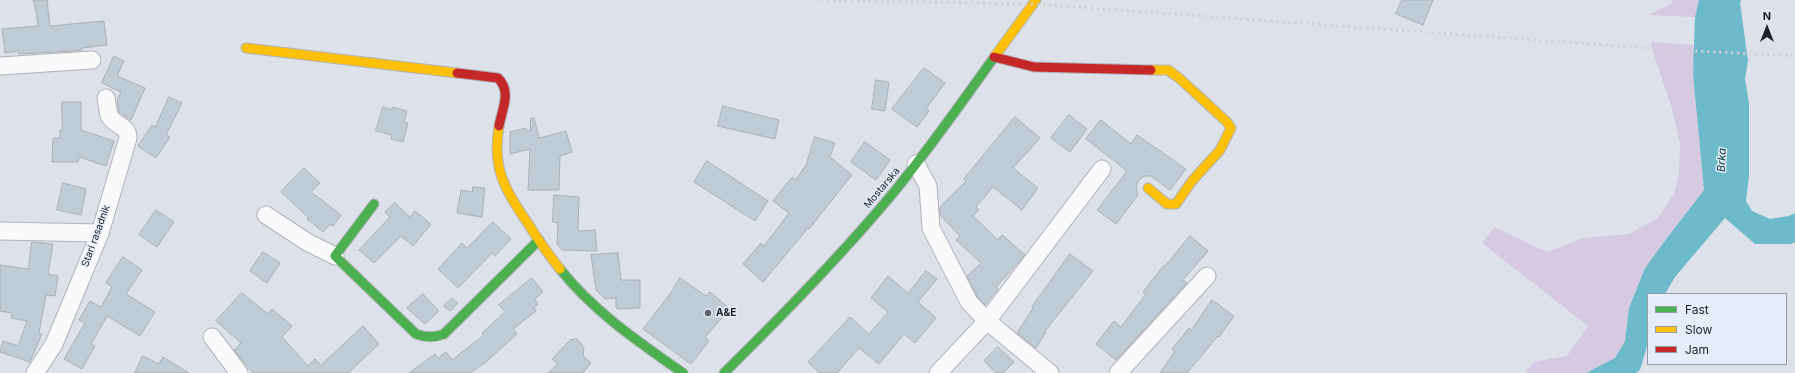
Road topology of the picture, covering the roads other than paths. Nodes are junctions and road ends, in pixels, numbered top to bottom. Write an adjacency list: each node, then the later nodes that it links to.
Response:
1 (1036, 0): 3 (street, Mostarska)
2 (246, 48): 14 (street)
3 (994, 57): 7 (street, Mostarska); 9 (street)
4 (92, 60): 5 (street)
5 (0, 66)
6 (106, 98): 13 (street, Stari rasadnik)
7 (916, 164): 17 (street); 22 (street, Mostarska)
8 (1102, 170): 17 (street)
9 (1148, 188)
10 (374, 204): 15 (street)
11 (266, 215): 15 (street)
12 (0, 231): 13 (street)
13 (100, 232): 19 (street, Stari rasadnik)
14 (539, 240): 15 (street); 21 (street)
15 (335, 256)
16 (1206, 276): 25 (street)
17 (987, 321): 23 (street); 24 (street)
18 (212, 337): 20 (street)
19 (35, 373)
20 (239, 373)
21 (683, 373)
22 (724, 373)
23 (938, 373)
24 (1050, 373)
25 (1118, 373)

